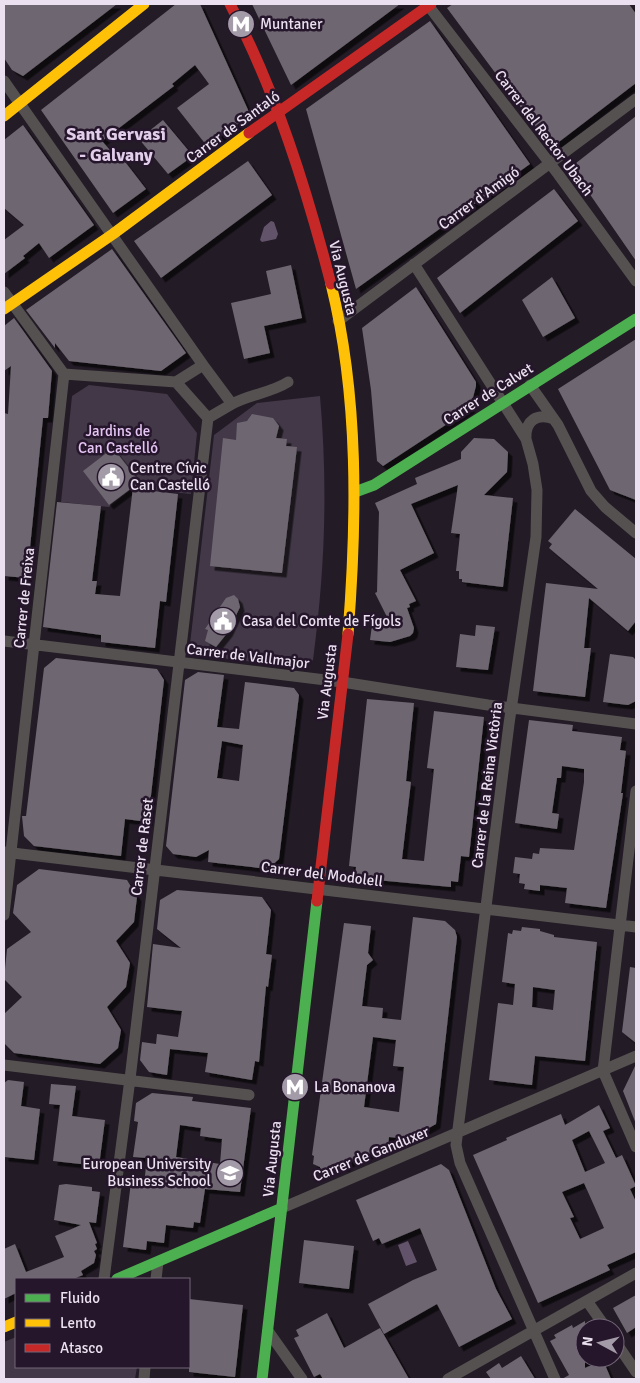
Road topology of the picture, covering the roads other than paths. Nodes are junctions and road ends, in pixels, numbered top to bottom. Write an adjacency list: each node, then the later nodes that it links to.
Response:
1 (144, 4): 6 (main road)
2 (230, 4): 7 (main road, Via Augusta)
3 (428, 4): 7 (main road, Carrer de Santaló); 9 (street, Carrer del Rector Ubach)
4 (4, 81): 6 (street)
5 (636, 99): 9 (street, Carrer d'Amigó)
6 (20, 104): 8 (main road); 10 (street)
7 (278, 112): 10 (main road, Carrer de Santaló); 16 (main road, Via Augusta)
8 (4, 116)
9 (550, 165): 11 (street, Carrer d'Amigó); 12 (street, Carrer del Rector Ubach)
10 (113, 234): 14 (main road, Carrer de Santaló); 17 (street)
11 (414, 264): 16 (street, Carrer d'Amigó); 22 (street, Carrer de la Reina Victòria)
12 (636, 281)
13 (4, 292): 14 (street)
14 (8, 306): 18 (street)
15 (636, 319): 21 (main road, Carrer de Calvet)
16 (338, 320): 27 (main road, Via Augusta)
17 (203, 365): 19 (street); 23 (street)
18 (64, 374): 19 (street); 30 (street, Carrer de Freixa)
19 (176, 382): 24 (street)
20 (288, 382): 23 (street)
21 (530, 385): 22 (main road, Carrer de Calvet); 25 (street)
22 (502, 402): 26 (street, Carrer de la Reina Victòria); 27 (main road, Carrer de Calvet)
23 (232, 404): 24 (street)
24 (208, 418): 31 (street, Carrer de Raset)
25 (554, 420): 26 (street); 28 (street)
26 (526, 439): 33 (street, Carrer de la Reina Victòria)
27 (355, 492): 32 (main road, Via Augusta)
28 (636, 533)
29 (4, 641): 30 (street, Carrer de Vallmajor)
30 (34, 645): 31 (street, Carrer de Vallmajor); 36 (street, Carrer de Freixa)
31 (178, 662): 32 (street, Carrer de Vallmajor); 37 (street, Carrer de Raset)
32 (342, 682): 33 (street, Carrer de Vallmajor); 38 (main road, Via Augusta)
33 (512, 708): 34 (street, Carrer de Vallmajor); 39 (street, Carrer de la Reina Victòria)
34 (636, 724)
35 (636, 791): 41 (street)
36 (7, 853): 37 (street, Carrer del Modolell); 40 (street, Carrer de Freixa)
37 (154, 869): 38 (street, Carrer del Modolell); 46 (street, Carrer de Raset)
38 (318, 889): 39 (street, Carrer del Modolell); 50 (main road, Via Augusta)
39 (486, 908): 41 (street, Carrer del Modolell); 48 (street, Carrer de la Reina Victòria)
40 (4, 915)
41 (620, 926): 42 (street, Carrer del Modolell); 45 (street)
42 (636, 927)
43 (636, 1056): 45 (street, Carrer de Ganduxer)
44 (4, 1064): 46 (street)
45 (603, 1071): 48 (street, Carrer de Ganduxer); 49 (street)
46 (130, 1079): 47 (street); 53 (street, Carrer de Raset)
47 (249, 1095)
48 (457, 1135): 50 (street, Carrer de Ganduxer); 58 (street, Carrer de la Reina Victòria)
49 (636, 1147)
50 (282, 1208): 51 (main road, Carrer de Ganduxer); 59 (main road, Via Augusta)
51 (158, 1262): 54 (main road, Carrer de Ganduxer); 55 (street)
52 (636, 1273): 56 (street)
53 (104, 1278)
54 (119, 1278)
55 (156, 1278)
56 (587, 1300): 57 (street); 58 (street)
57 (599, 1318)
58 (534, 1330): 64 (street); 65 (street, Carrer de la Reina Victòria)
59 (268, 1331): 62 (main road, Via Augusta); 63 (street)
60 (625, 1356): 61 (street)
61 (636, 1372)
62 (262, 1379)
63 (302, 1379)
64 (448, 1379)
65 (555, 1379)

